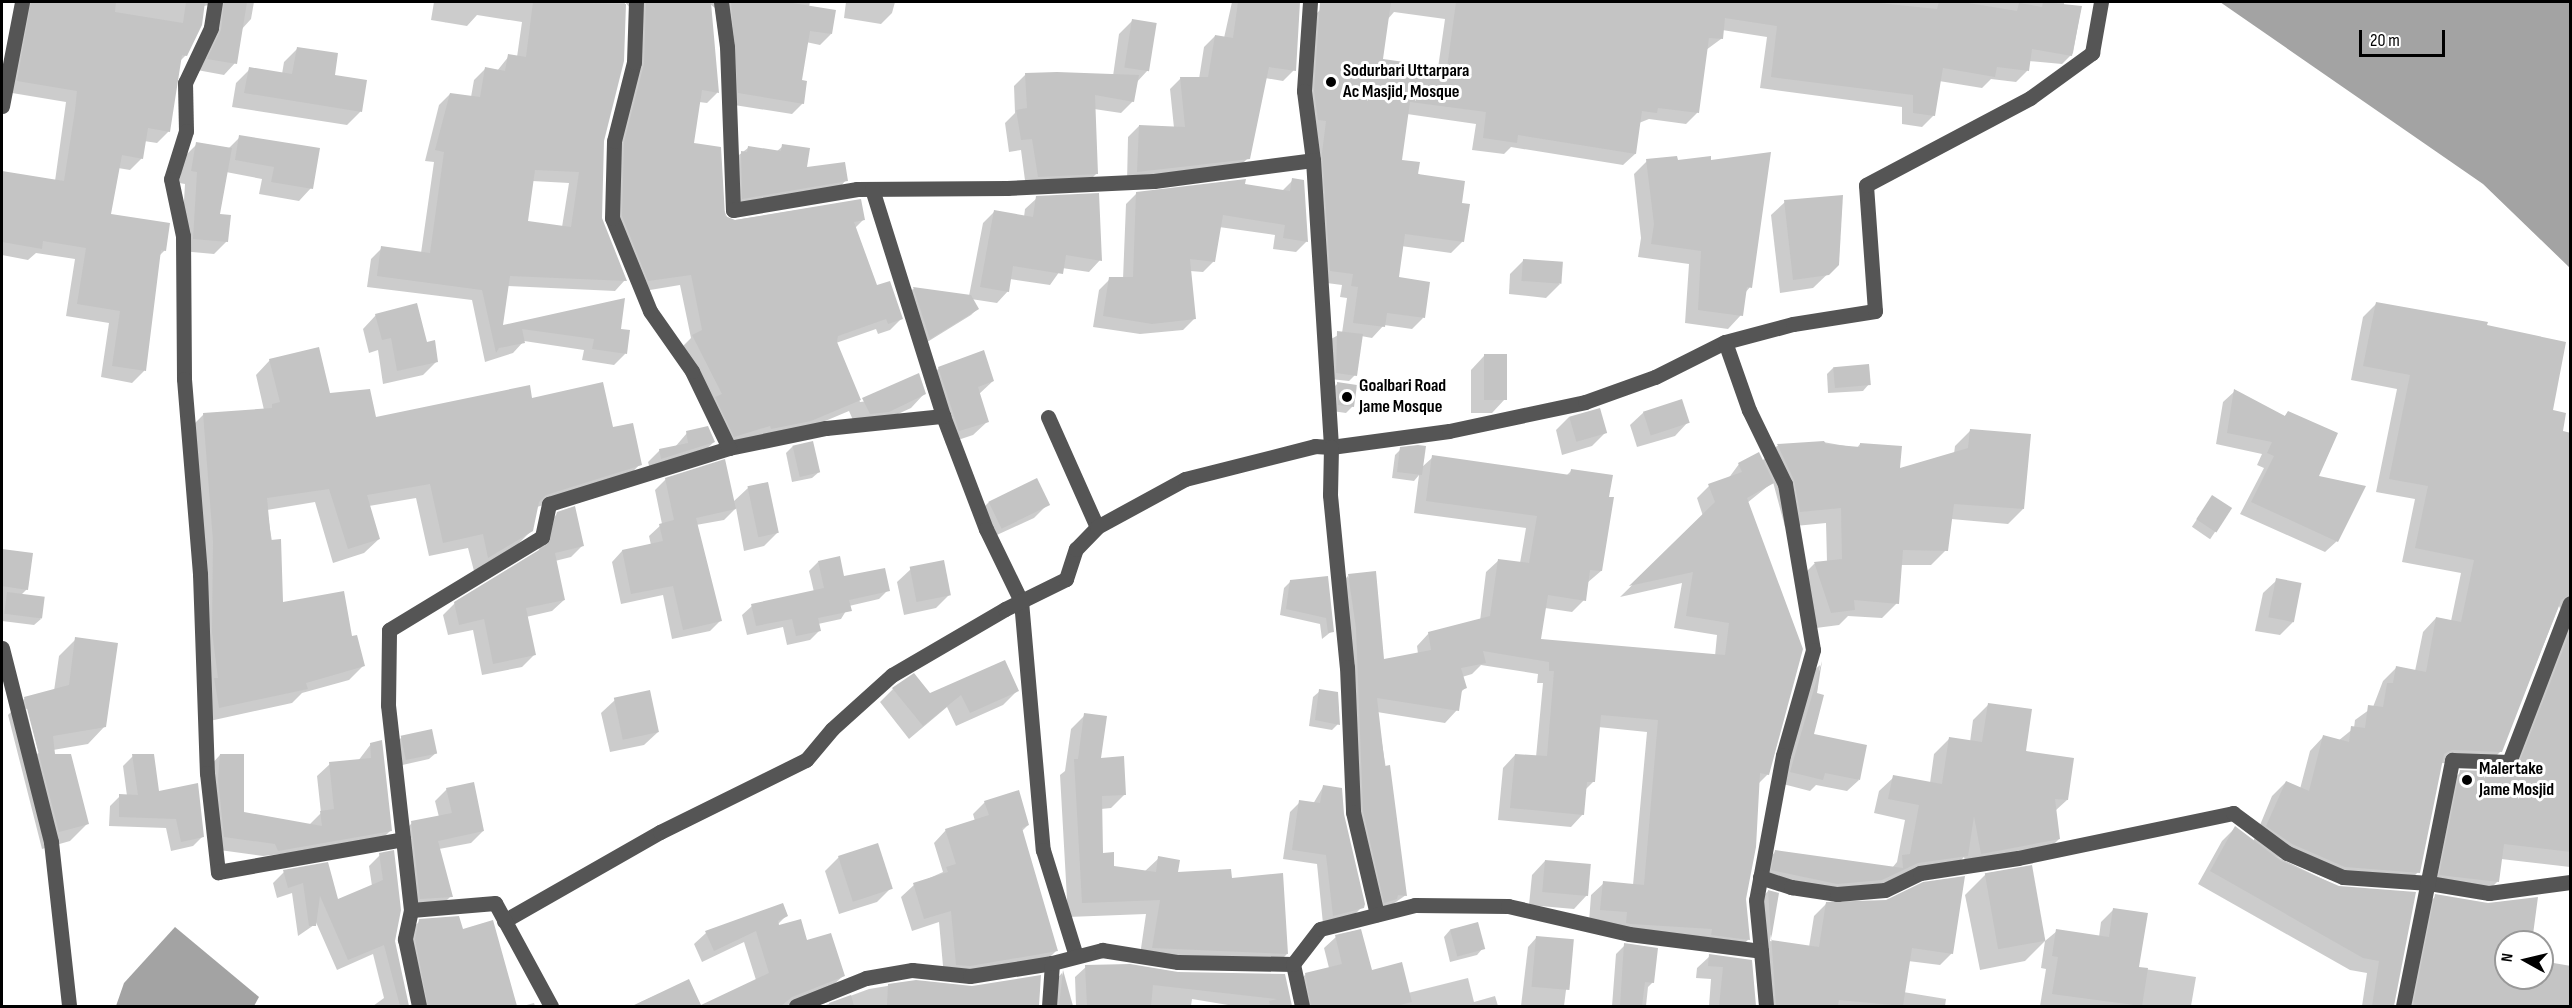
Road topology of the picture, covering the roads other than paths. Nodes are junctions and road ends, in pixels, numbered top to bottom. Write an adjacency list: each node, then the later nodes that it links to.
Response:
1 (22, 2): 7 (street)
2 (214, 2): 19 (street)
3 (636, 2): 14 (street)
4 (721, 2): 9 (street)
5 (1310, 2): 8 (street)
6 (2101, 2): 10 (street)
7 (2, 106)
8 (1313, 160): 9 (street); 13 (street)
9 (872, 189): 11 (street)
10 (1725, 342): 13 (street); 20 (street)
11 (943, 416): 14 (street); 16 (street)
12 (1048, 417): 15 (street)
13 (1331, 447): 15 (street); 24 (street)
14 (729, 448): 19 (street)
15 (1097, 527): 16 (street)
16 (1021, 601): 25 (street); 27 (street)
17 (2571, 603): 22 (street)
18 (2, 648): 30 (street)
19 (403, 839): 23 (street)
20 (1760, 877): 22 (street); 26 (street)
21 (2571, 882): 22 (street)
22 (2429, 883): 37 (street)
23 (411, 910): 25 (street); 31 (street)
24 (1377, 914): 26 (street); 29 (street)
25 (504, 921): 32 (street)
26 (1761, 951): 36 (street)
27 (1076, 956): 28 (street); 29 (street)
28 (1052, 963): 33 (street); 34 (street)
29 (1293, 964): 35 (street)
30 (69, 1006)
31 (419, 1006)
32 (551, 1006)
33 (796, 1006)
34 (1049, 1006)
35 (1302, 1006)
36 (1766, 1006)
37 (2403, 1006)

